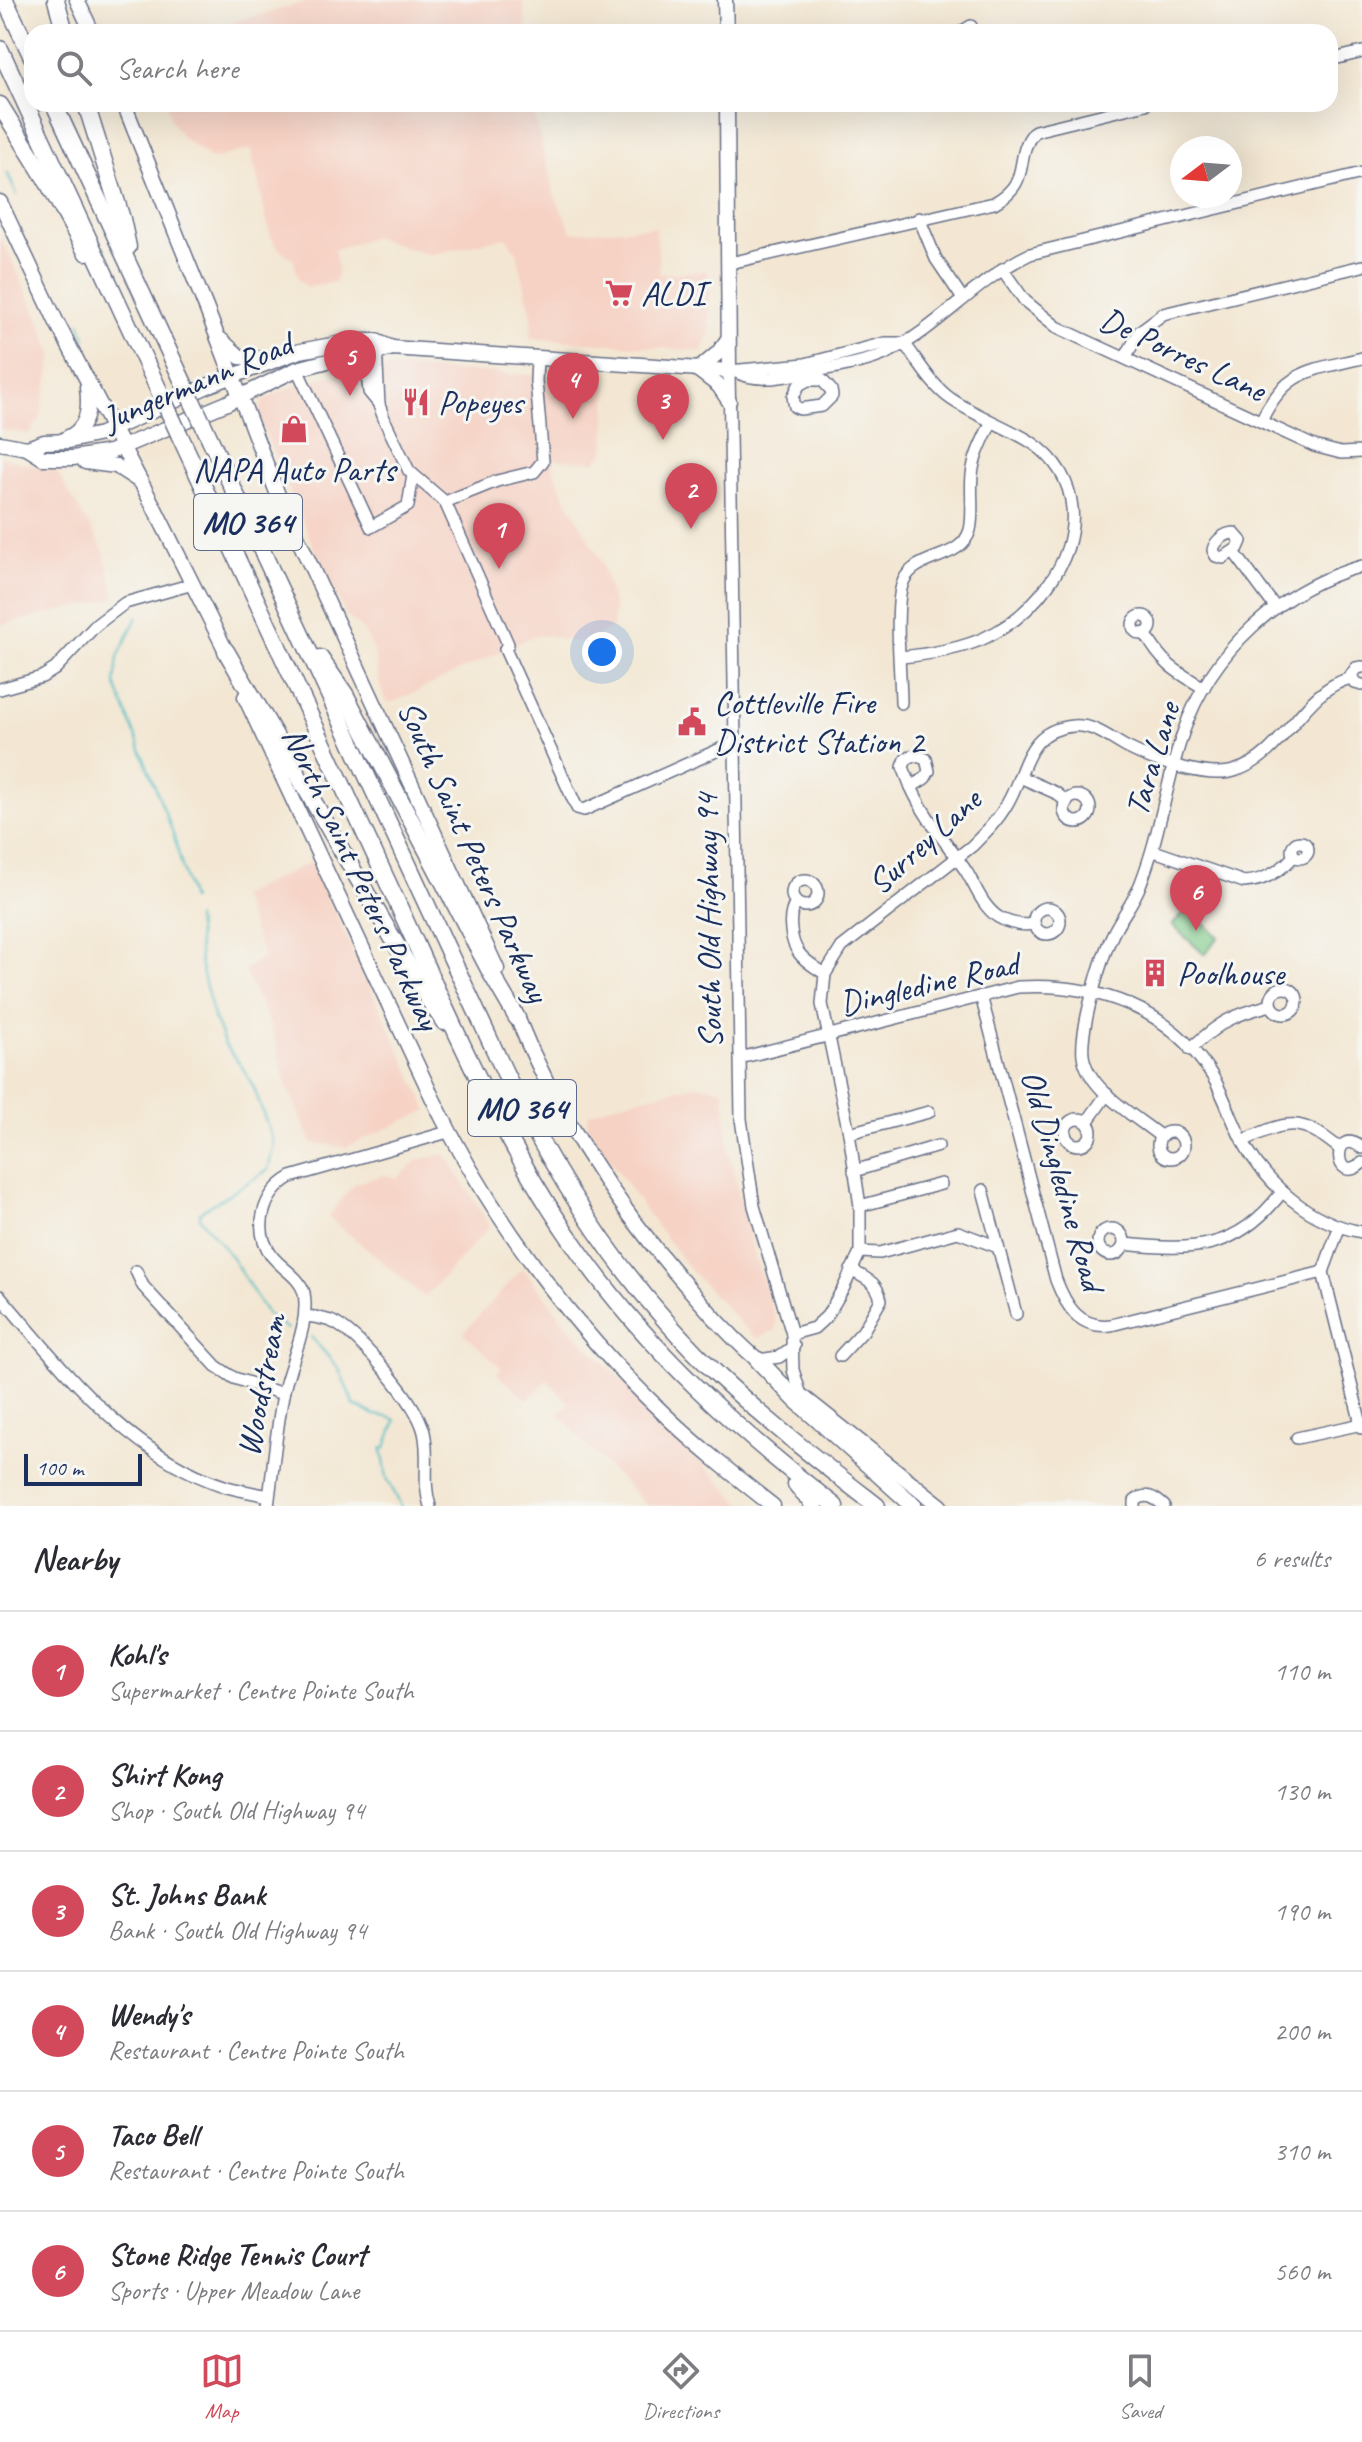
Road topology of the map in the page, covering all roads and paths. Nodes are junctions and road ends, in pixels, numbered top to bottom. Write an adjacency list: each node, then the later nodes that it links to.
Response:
1 (5, 0): 8 (highway)
2 (56, 0): 5 (highway)
3 (77, 0): 6 (main road)
4 (725, 0): 7 (main road)
5 (63, 24)
6 (88, 24)
7 (726, 24)
8 (24, 40)
9 (0, 49): 12 (highway, MO 364)
10 (1362, 52): 11 (street)
11 (1338, 58)
12 (24, 100)
13 (0, 105): 27 (highway)
14 (29, 112): 27 (highway, MO 364)
15 (58, 112): 26 (highway, MO 364)
16 (89, 112): 26 (highway)
17 (127, 112): 29 (main road, South Saint Peters Parkway)
18 (727, 112): 23 (main road, South Old Highway 94)
19 (1113, 112): 22 (street)
20 (1362, 173): 25 (street)
21 (0, 202): 41 (main road, North Saint Peters Parkway)
22 (919, 218): 23 (street); 28 (street)
23 (730, 263): 30 (main road, South Old Highway 94)
24 (1362, 266): 33 (street)
25 (1002, 269): 28 (street); 33 (street, De Porres Lane)
26 (134, 276): 60 (highway, MO 364, bridge)
27 (116, 297): 87 (highway, MO 364, bridge)
28 (963, 299): 31 (street)
29 (216, 334): 36 (main road); 40 (main road, South Saint Peters Parkway)
30 (729, 337): 38 (main road); 39 (main road, South Old Highway 94)
31 (904, 343): 39 (street); 45 (street)
32 (370, 347): 35 (main road, Jungermann Road); 36 (main road, Jungermann Road); 37 (main road, Jungermann Road); 53 (street)
33 (1125, 358): 44 (street, De Porres Lane)
34 (1362, 358): 44 (street)
35 (537, 359): 38 (main road, Jungermann Road); 55 (street)
36 (273, 360): 40 (main road, Jungermann Road)
37 (297, 369): 42 (main road, Jungermann Road); 53 (street)
38 (698, 370): 39 (main road, Jungermann Road); 43 (main road)
39 (731, 371): 43 (street, South Old Highway 94)
40 (232, 376): 42 (main road, South Saint Peters Parkway); 46 (main road, Jungermann Road)
41 (86, 378): 46 (main road, North Saint Peters Parkway); 47 (main road)
42 (239, 396): 50 (main road, Jungermann Road); 83 (main road, South Saint Peters Parkway)
43 (729, 401): 69 (street, South Old Highway 94)
44 (1261, 421): 51 (street, De Porres Lane)
45 (991, 423): 63 (street); 63 (street)
46 (113, 429): 47 (main road, Jungermann Road); 50 (main road, North Saint Peters Parkway)
47 (60, 442): 49 (main road, Jungermann Road)
48 (0, 443): 49 (main road, Jungermann Road)
49 (27, 448): 52 (main road, Jungermann Road)
50 (122, 448): 52 (main road, Jungermann Road); 54 (main road, North Saint Peters Parkway)
51 (1362, 452)
52 (73, 458): 54 (main road)
53 (413, 475): 55 (street)
54 (141, 483): 58 (main road, North Saint Peters Parkway)
55 (445, 502): 69 (street)
56 (1234, 552): 59 (street)
57 (1362, 566): 59 (street, Tara Lane)
58 (193, 584): 62 (main road, North Saint Peters Parkway); 67 (street)
59 (1275, 607): 66 (street, Tara Lane)
60 (294, 620): 83 (highway); 128 (highway, MO 364)
61 (1145, 633): 66 (street)
62 (226, 651): 87 (highway); 91 (main road, North Saint Peters Parkway)
63 (901, 657): 68 (street)
64 (1362, 667): 65 (street, Surrey Lane)
65 (1357, 682): 70 (street, Surrey Lane)
66 (1204, 688): 70 (street, Tara Lane)
67 (0, 689)
68 (901, 703)
69 (734, 743): 86 (street, South Old Highway 94)
70 (1175, 764): 71 (street, Surrey Lane); 74 (street, Tara Lane)
71 (1020, 777): 73 (street); 76 (street, Surrey Lane)
72 (911, 787): 76 (street)
73 (1067, 802)
74 (1154, 851): 75 (street); 80 (street, Tara Lane)
75 (1294, 856)
76 (957, 858): 78 (street); 79 (street, Surrey Lane)
77 (796, 903): 79 (street)
78 (1034, 924)
79 (825, 974): 84 (street)
80 (1095, 992): 81 (street, Dingledine Road); 85 (street, Dingledine Road); 88 (street, Tara Lane)
81 (981, 996): 84 (street, Dingledine Road); 111 (street, Old Dingledine Road)
82 (1271, 1005): 85 (street)
83 (517, 1018): 117 (main road, South Saint Peters Parkway)
84 (830, 1036): 86 (street, Dingledine Road); 92 (street)
85 (1190, 1049): 94 (street, Dingledine Road)
86 (740, 1058): 115 (street, South Old Highway 94)
87 (472, 1063): 122 (highway, MO 364)
88 (1107, 1094): 90 (street); 93 (street, Tara Lane)
89 (929, 1112): 92 (street)
90 (1087, 1122)
91 (448, 1132): 114 (street, Woodstream); 125 (main road, North Saint Peters Parkway)
92 (849, 1133): 99 (street)
93 (1160, 1136)
94 (1243, 1141): 97 (street); 102 (street, Dingledine Road)
95 (938, 1146): 99 (street)
96 (1362, 1148): 97 (street)
97 (1340, 1149): 98 (street)
98 (1362, 1163)
99 (854, 1171): 103 (street)
100 (941, 1184): 103 (street)
101 (983, 1190): 107 (street)
102 (1282, 1192): 104 (street, Dingledine Road); 106 (street)
103 (860, 1206): 108 (street)
104 (1339, 1228): 105 (street, Dingledine Road); 111 (street)
105 (1362, 1232)
106 (1124, 1244)
107 (998, 1247): 108 (street); 113 (street)
108 (860, 1252): 109 (street)
109 (851, 1270): 115 (street); 116 (street)
110 (136, 1271): 118 (street)
111 (1323, 1272): 120 (street)
112 (0, 1296): 123 (street)
113 (1016, 1314)
114 (305, 1316): 118 (street, Woodstream); 124 (street)
115 (793, 1340): 117 (street); 119 (street, South Old Highway 94)
116 (840, 1356)
117 (758, 1360): 119 (main road, South Saint Peters Parkway); 129 (highway)
118 (283, 1394): 123 (street, Woodstream)
119 (801, 1395): 130 (main road, South Saint Peters Parkway)
120 (1362, 1426): 121 (street)
121 (1297, 1438)
122 (777, 1461): 126 (highway); 127 (highway, MO 364)
123 (269, 1501)
124 (430, 1506)
125 (773, 1506)
126 (814, 1506)
127 (835, 1506)
128 (877, 1506)
129 (914, 1506)
130 (941, 1506)
131 (1135, 1506): 132 (street)
132 (1164, 1506)

